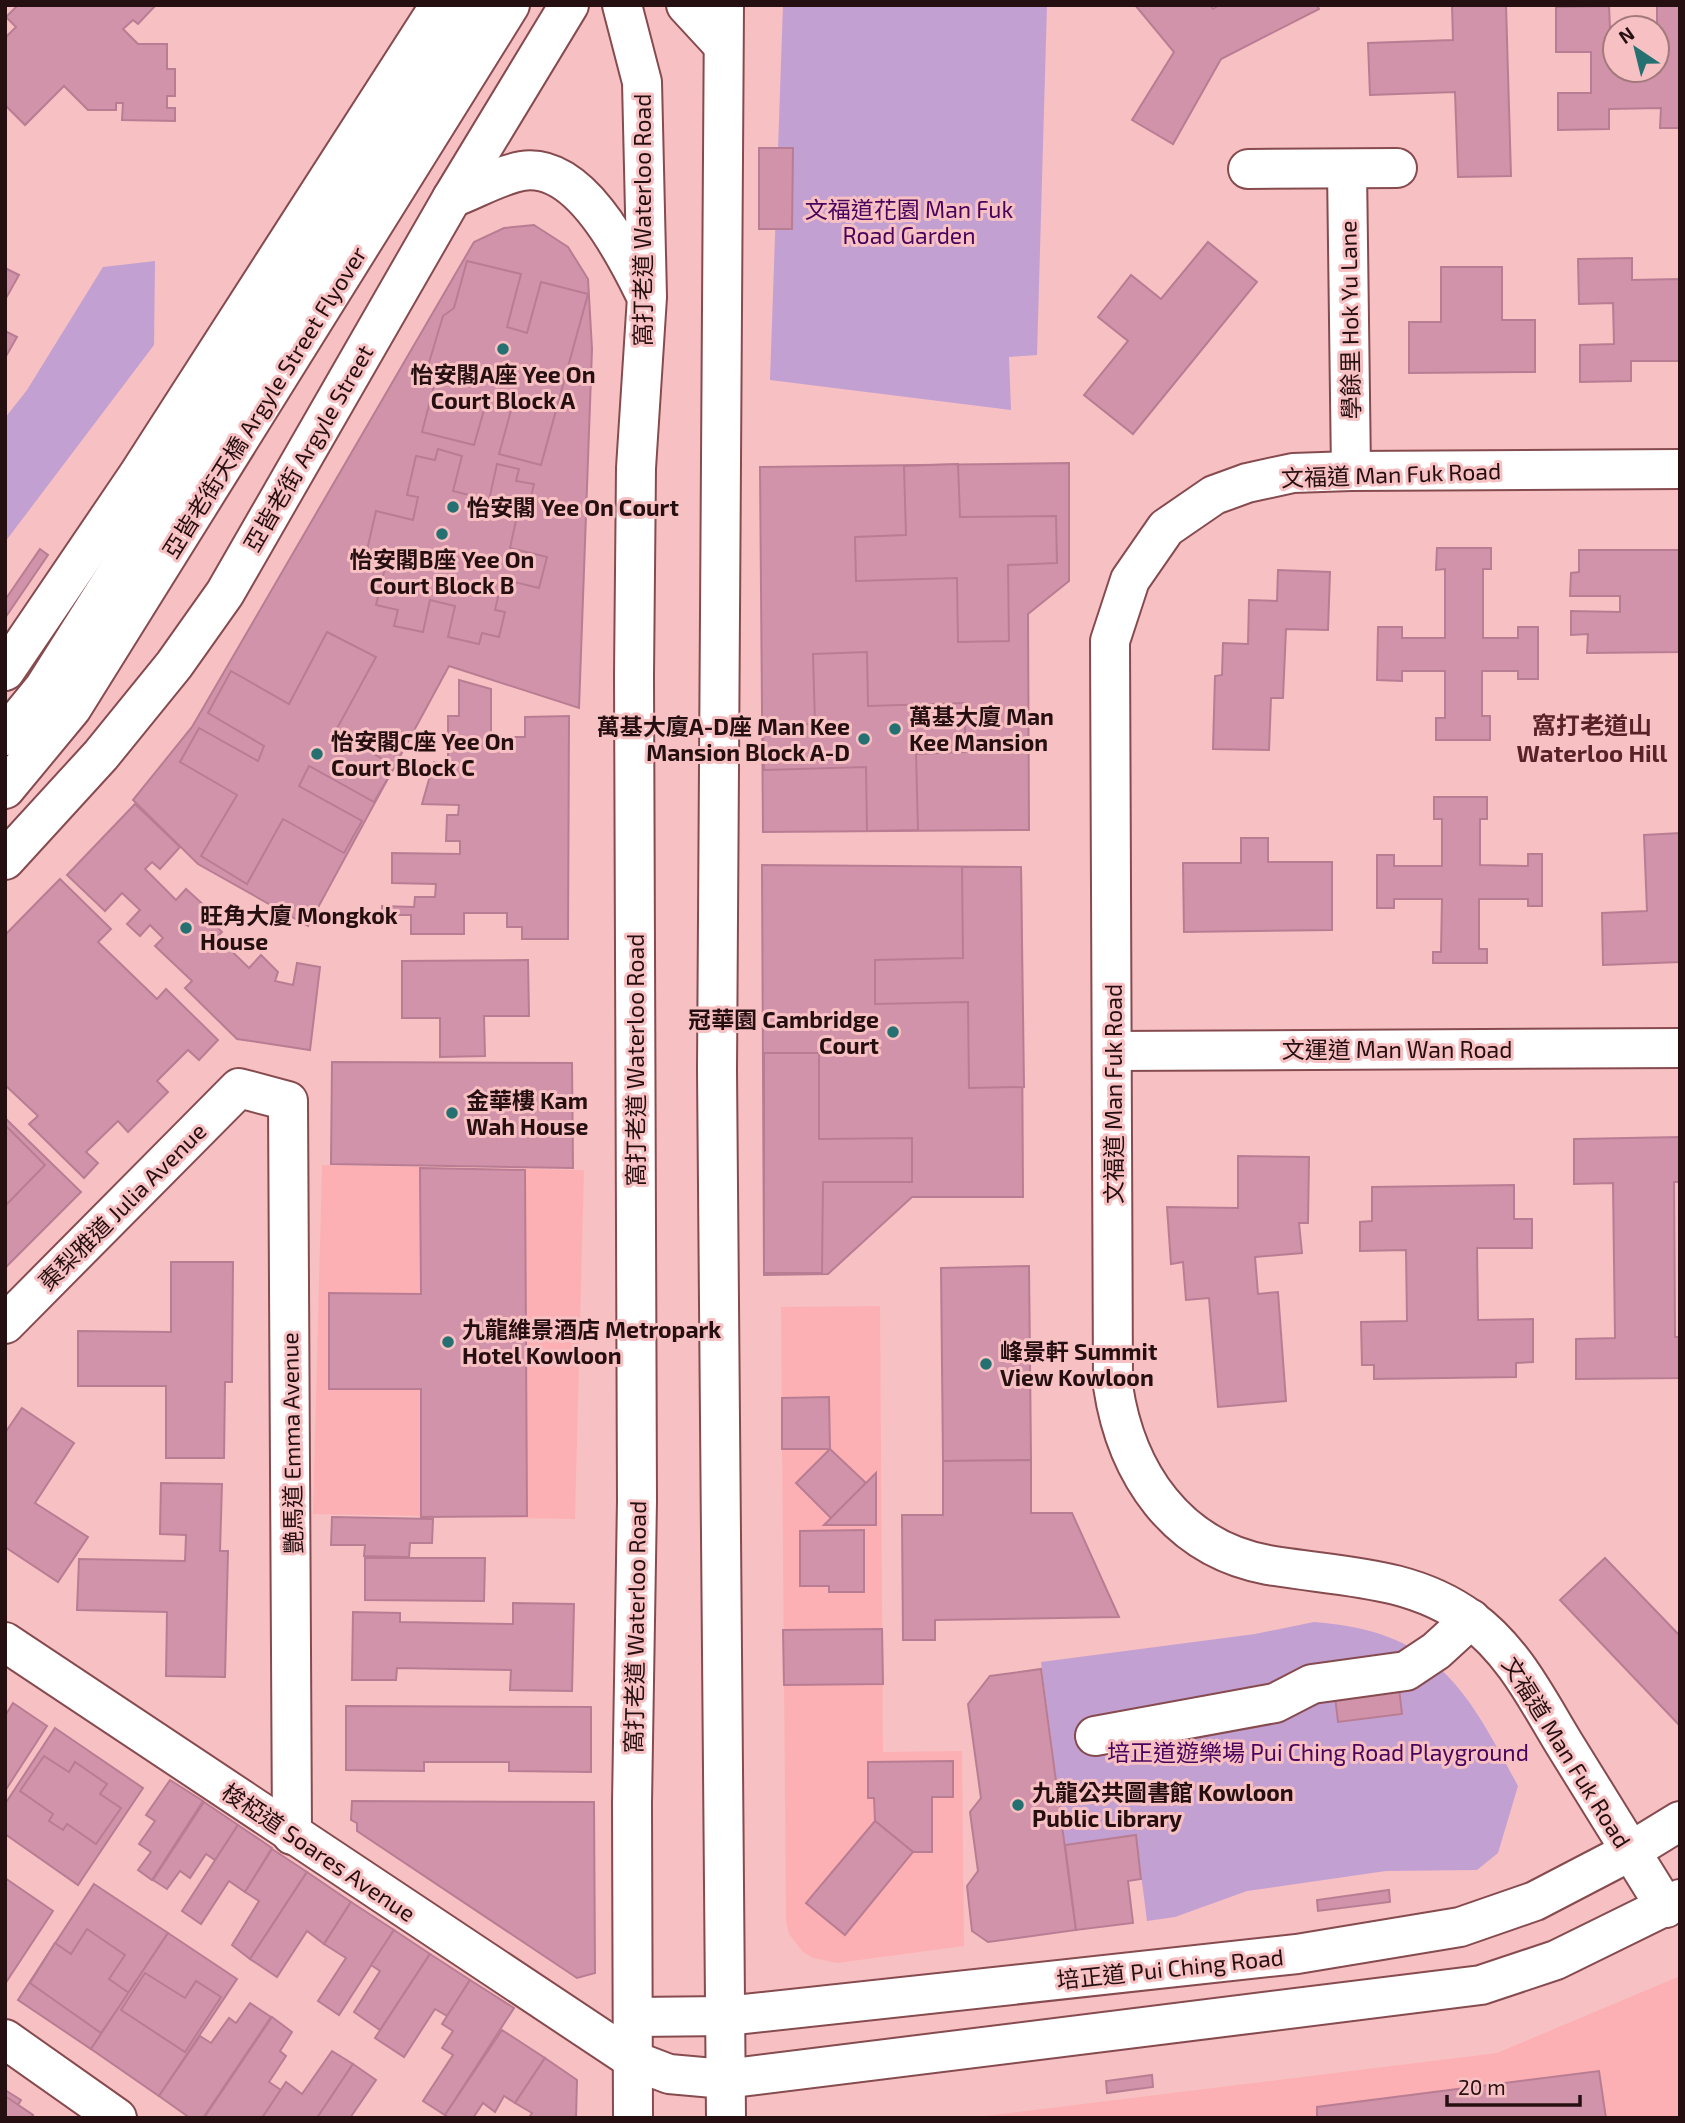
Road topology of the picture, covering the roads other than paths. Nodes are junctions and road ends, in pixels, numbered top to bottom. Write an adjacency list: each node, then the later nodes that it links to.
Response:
1 (440, 5): 16 (main road)
2 (472, 5): 17 (main road, 亞皆老街天橋 Argyle Street Flyover)
3 (510, 5): 18 (main road, 亞皆老街天橋 Argyle Street Flyover)
4 (569, 5): 12 (main road, 亞皆老街 Argyle Street)
5 (622, 5): 13 (main road, 窩打老道 Waterloo Road)
6 (686, 5): 8 (main road)
7 (724, 5): 8 (main road)
8 (722, 44): 31 (main road)
9 (1397, 168): 11 (main road)
10 (1248, 169): 11 (main road)
11 (1347, 169): 15 (main road, 學餘里 Hok Yu Lane)
12 (452, 198): 13 (main road); 19 (main road, 亞皆老街 Argyle Street)
13 (647, 298): 32 (main road, 窩打老道 Waterloo Road)
14 (1680, 469): 15 (main road, 文福道 Man Fuk Road)
15 (1351, 471): 21 (main road, 文福道 Man Fuk Road)
16 (5, 671)
17 (5, 736)
18 (5, 789)
19 (5, 860)
20 (1680, 1048): 21 (main road, 文運道 Man Wan Road)
21 (1113, 1051): 24 (main road, 文福道 Man Fuk Road)
22 (239, 1088): 23 (main road, 棗梨雅道 Julia Avenue); 28 (main road, 艷馬道 Emma Avenue)
23 (5, 1324)
24 (1471, 1619): 26 (main road); 29 (main road, 文福道 Man Fuk Road)
25 (5, 1642): 28 (main road, 梭椏道 Soares Avenue)
26 (1095, 1736)
27 (1680, 1821): 29 (main road, 培正道 Pui Ching Road)
28 (292, 1835): 34 (main road, 梭椏道 Soares Avenue)
29 (1630, 1851): 30 (main road, 文福道 Man Fuk Road); 31 (main road, 培正道 Pui Ching Road)
30 (1673, 1903): 35 (main road)
31 (726, 2015): 32 (main road, 培正道 Pui Ching Road); 35 (main road)
32 (635, 2017): 34 (main road, 窩打老道 Waterloo Road)
33 (5, 2039): 36 (main road)
34 (635, 2061): 35 (main road); 37 (main road, 窩打老道 Waterloo Road)
35 (725, 2078): 38 (main road)
36 (99, 2113)
37 (633, 2118)
38 (726, 2118)

